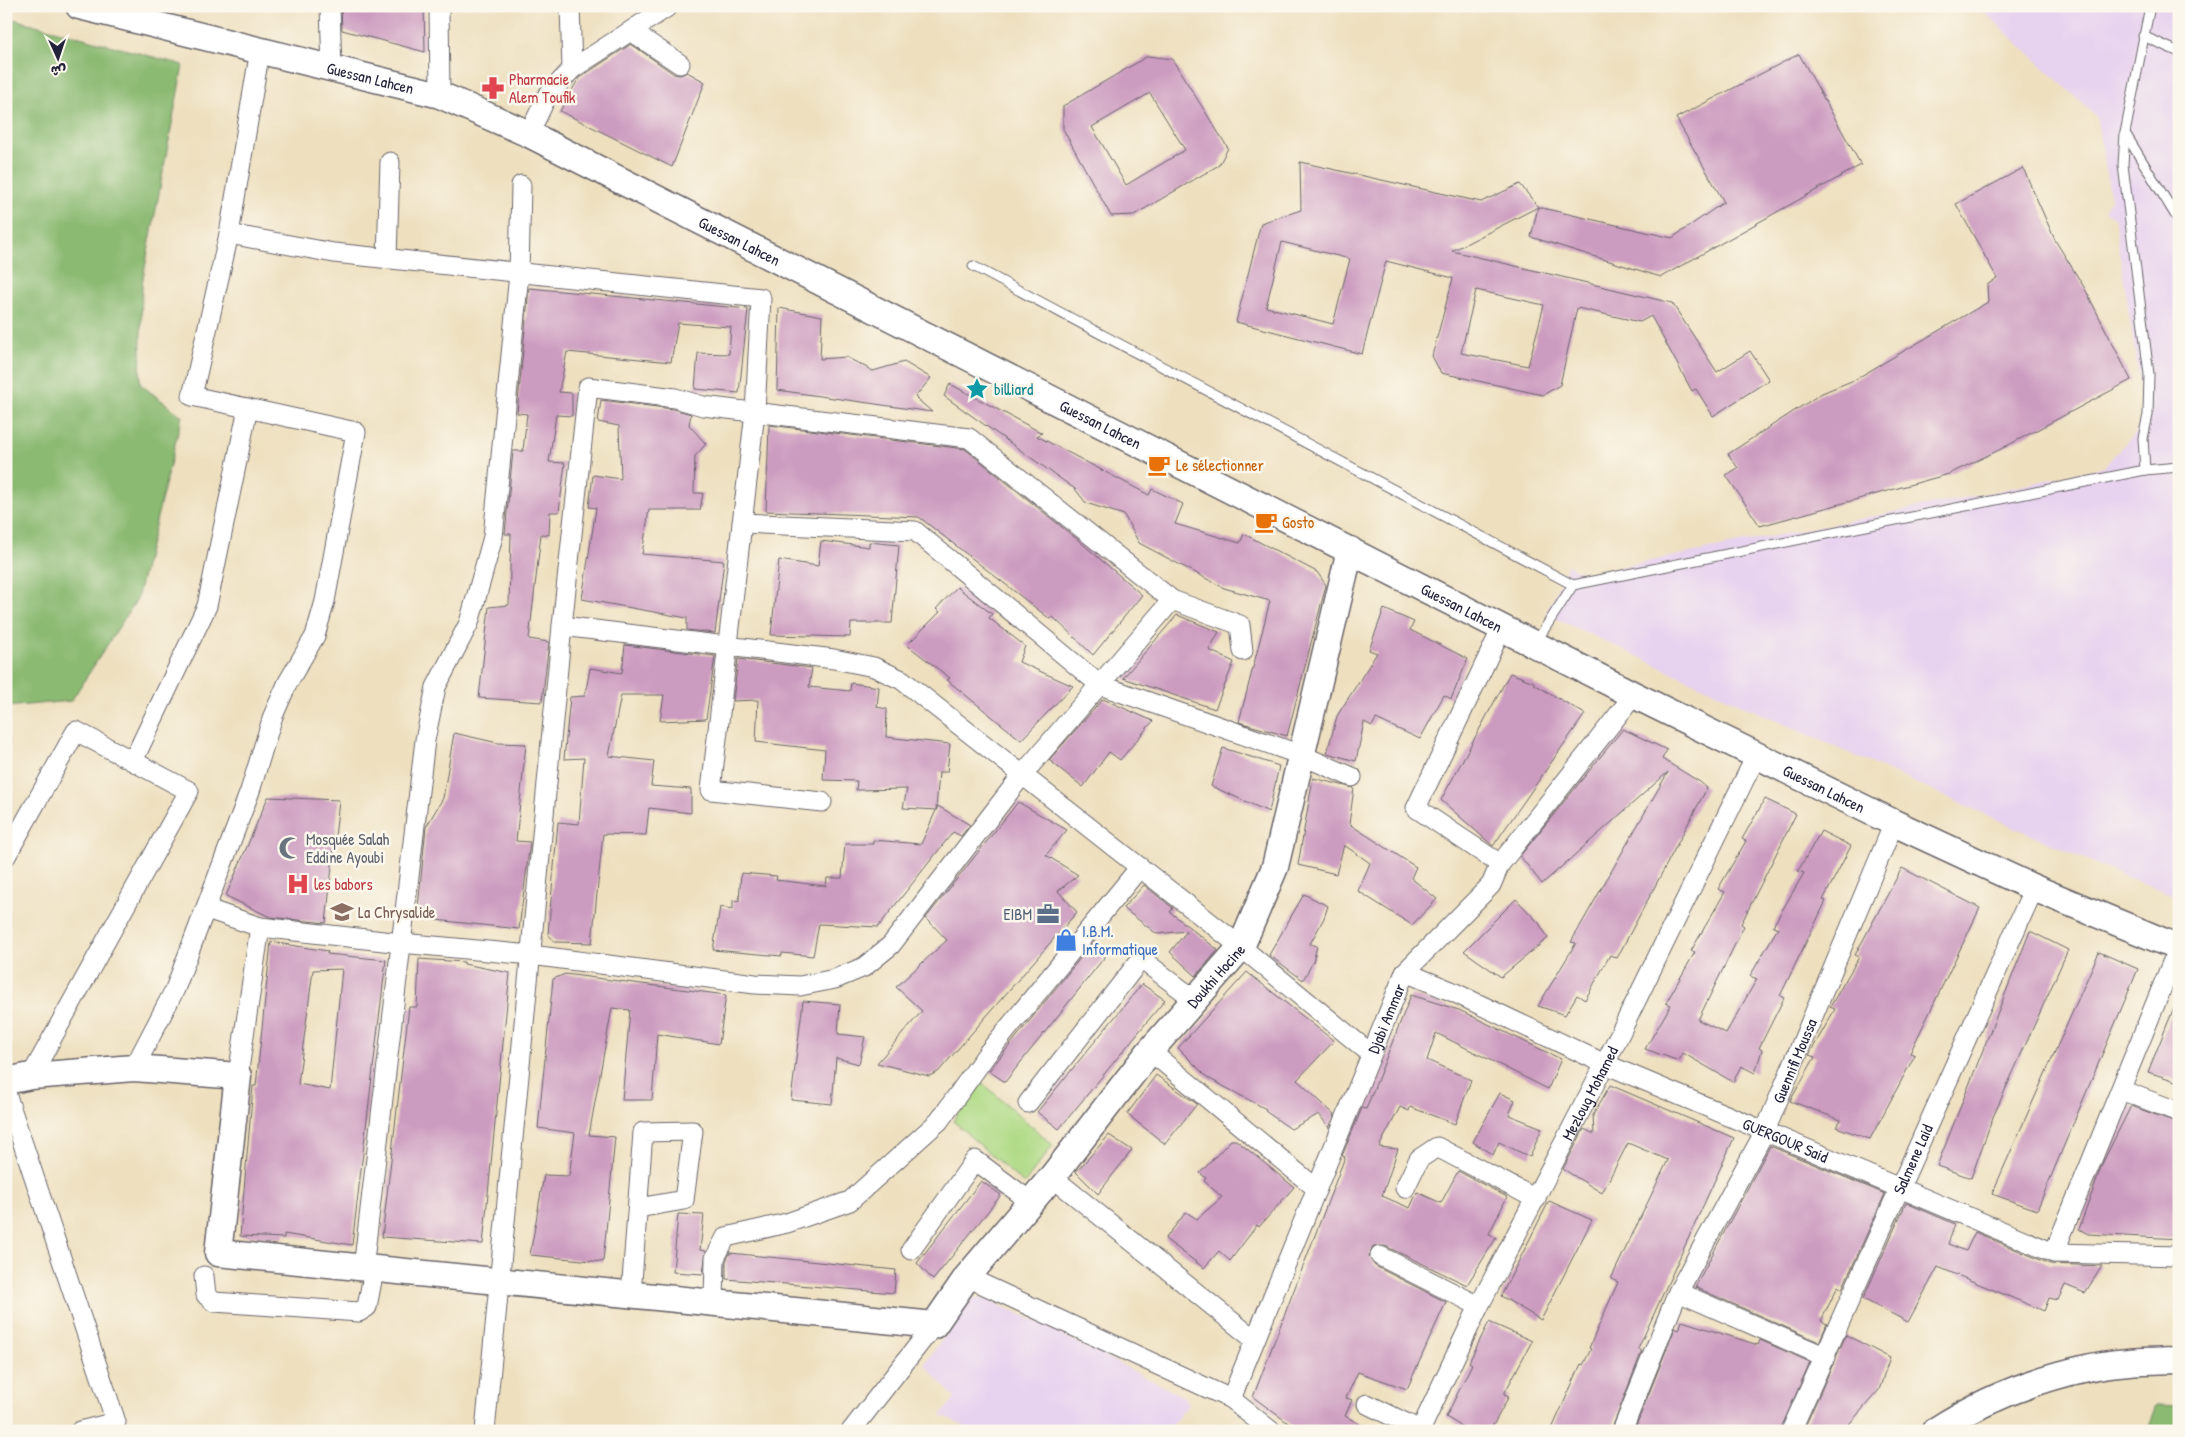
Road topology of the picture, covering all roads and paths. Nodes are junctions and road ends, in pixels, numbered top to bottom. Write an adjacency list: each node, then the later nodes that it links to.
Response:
1 (79, 6): 9 (main road, Guessan Lahcen)
2 (330, 6): 13 (street)
3 (439, 6): 14 (street)
4 (570, 6): 12 (street)
5 (669, 6): 7 (street)
6 (2150, 6): 8 (lane)
7 (631, 31): 11 (street); 12 (street)
8 (2143, 36): 10 (lane); 15 (lane)
9 (260, 50): 13 (main road, Guessan Lahcen); 20 (street)
10 (2179, 52)
11 (680, 64)
12 (572, 69): 16 (street)
13 (332, 70): 14 (main road, Guessan Lahcen)
14 (440, 95): 16 (main road, Guessan Lahcen)
15 (2125, 133): 19 (lane); 27 (lane)
16 (529, 134): 29 (main road, Guessan Lahcen)
17 (390, 162): 21 (street)
18 (521, 185): 23 (street)
19 (2179, 221)
20 (229, 234): 21 (street); 24 (street)
21 (387, 258): 23 (street)
22 (973, 266): 30 (lane)
23 (519, 274): 25 (street); 52 (street)
24 (248, 408): 41 (street); 50 (street)
25 (754, 412): 28 (street); 31 (street); 32 (street)
26 (2179, 467): 27 (lane)
27 (2146, 470): 30 (lane)
28 (742, 523): 35 (street); 37 (street)
29 (1350, 550): 33 (main road, Guessan Lahcen); 40 (main road, Doukhi Hocine)
30 (1573, 585): 34 (lane)
31 (1172, 600): 36 (street); 37 (street)
32 (562, 626): 35 (street); 55 (street)
33 (1502, 628): 34 (main road, Guessan Lahcen); 47 (street)
34 (1535, 644): 38 (main road, Guessan Lahcen)
35 (728, 647): 42 (street); 44 (street)
36 (1243, 650)
37 (1100, 685): 40 (street); 42 (street)
38 (1634, 695): 39 (main road, Guessan Lahcen); 47 (street, Djabi Ammar)
39 (1757, 754): 45 (main road, Guessan Lahcen); 60 (street, Mezloug Mohamed)
40 (1301, 755): 43 (street); 53 (main road, Doukhi Hocine)
41 (133, 761): 46 (street); 63 (street)
42 (1023, 774): 48 (street); 55 (street)
43 (1352, 777)
44 (822, 802)
45 (1894, 823): 49 (main road, Guessan Lahcen); 68 (street, Guennifi Moussa)
46 (6, 856)
47 (1500, 864): 56 (street, Djabi Ammar)
48 (1140, 867): 53 (street); 86 (street)
49 (2034, 888): 54 (main road, Guessan Lahcen); 72 (street, Salmene Laid)
50 (207, 909): 51 (street); 61 (street)
51 (260, 927): 52 (street); 62 (street)
52 (401, 943): 55 (street); 80 (street)
53 (1241, 947): 57 (main road, Doukhi Hocine); 59 (street)
54 (2178, 948): 64 (street)
55 (531, 955): 83 (street)
56 (1405, 972): 59 (street, Djabi Ammar); 60 (street, GUERGOUR Said)
57 (1196, 1000): 58 (main road, Doukhi Hocine); 66 (street)
58 (1150, 1051): 69 (main road, Doukhi Hocine); 71 (street)
59 (1371, 1054): 71 (street, Djabi Ammar)
60 (1605, 1064): 68 (street, GUERGOUR Said); 73 (street, Mezloug Mohamed)
61 (134, 1068): 62 (main road); 63 (main road)
62 (238, 1076): 80 (main road)
63 (19, 1078)
64 (2121, 1090): 67 (street); 77 (street)
65 (6, 1093): 95 (street)
66 (1028, 1103)
67 (2179, 1112)
68 (1765, 1131): 72 (street, GUERGOUR Said); 84 (street, Guennifi Moussa)
69 (1052, 1177): 74 (main road, Doukhi Hocine); 89 (street)
70 (1405, 1188): 73 (street)
71 (1318, 1189): 89 (street, Djabi Ammar)
72 (1901, 1189): 77 (street, GUERGOUR Said); 90 (street, Salmene Laid)
73 (1536, 1199): 87 (street, Mezloug Mohamed)
74 (1032, 1202): 76 (street); 82 (main road, Doukhi Hocine)
75 (638, 1208): 75 (street); 85 (street)
76 (911, 1250)
77 (2054, 1253): 79 (street, GUERGOUR Said)
78 (1380, 1256): 87 (street)
79 (2179, 1256)
80 (368, 1269): 81 (street); 83 (main road)
81 (204, 1276)
82 (967, 1277): 88 (main road, Doukhi Hocine); 92 (street)
83 (498, 1282): 85 (main road); 96 (street)
84 (1678, 1292): 90 (street); 99 (street, Guennifi Moussa)
85 (631, 1295): 86 (main road)
86 (714, 1303): 88 (main road)
87 (1479, 1306): 94 (street, Mezloug Mohamed)
88 (934, 1325): 97 (street)
89 (1255, 1340): 92 (street, Djabi Ammar)
90 (1826, 1357): 100 (street, Salmene Laid)
91 (2179, 1360): 101 (main road)
92 (1231, 1399): 98 (street)
93 (1367, 1404): 94 (street)
94 (1420, 1430)
95 (80, 1431)
96 (486, 1431)
97 (851, 1431)
98 (1271, 1431)
99 (1622, 1431)
100 (1791, 1431)
101 (1935, 1431)

